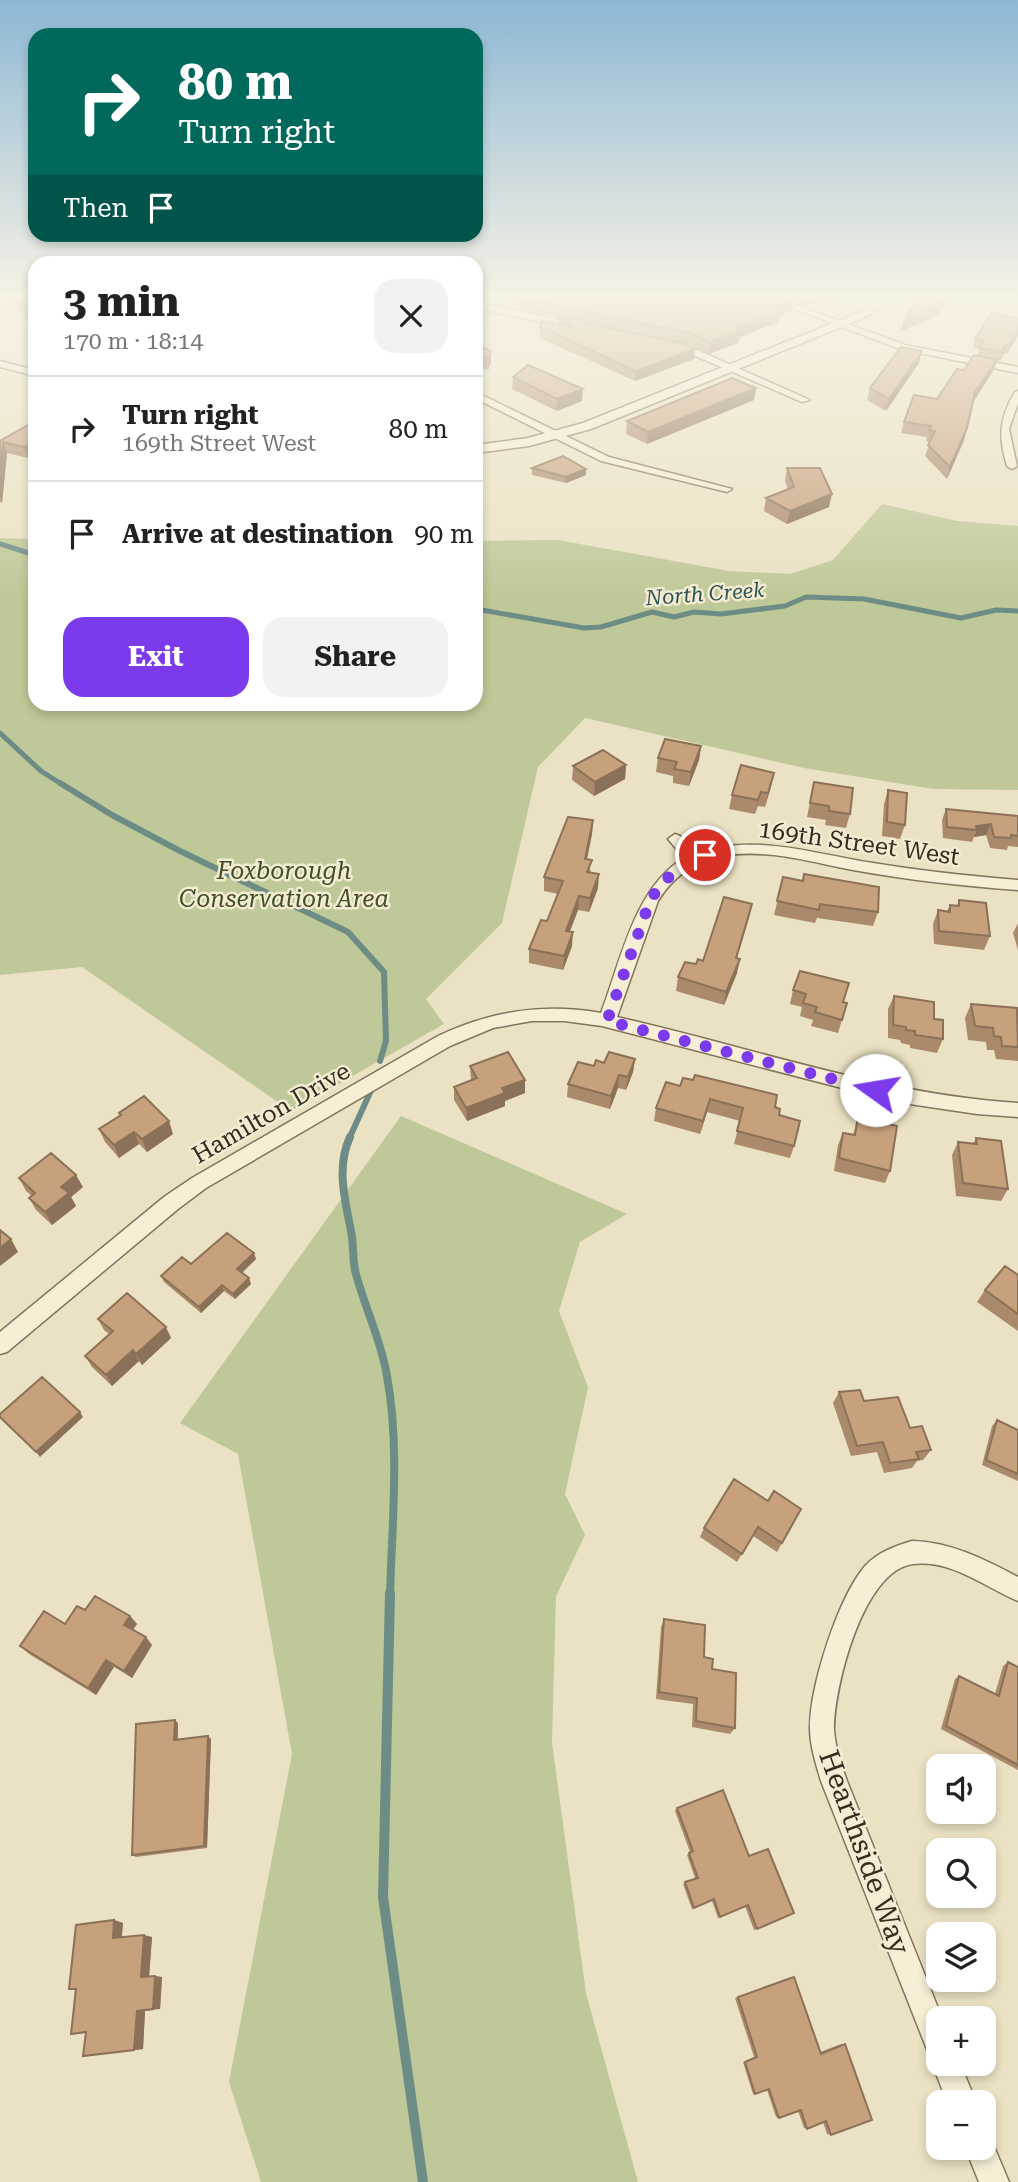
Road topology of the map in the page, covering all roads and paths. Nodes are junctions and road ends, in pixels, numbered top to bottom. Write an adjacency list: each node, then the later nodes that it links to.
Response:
1 (483, 399): 4 (street)
2 (654, 399): 4 (street)
3 (1016, 399): 6 (street)
4 (556, 436): 5 (street); 7 (street)
5 (483, 448)
6 (1012, 466)
7 (727, 489)
8 (675, 839): 9 (street)
9 (694, 859): 10 (street, 169th Street West); 11 (street, 169th Street West)
10 (1018, 885)
11 (607, 1021): 12 (street, Hamilton Drive); 13 (street, Hamilton Drive)
12 (1018, 1110)
13 (0, 1345)
14 (1018, 1589): 15 (street, Hearthside Way)
15 (926, 2012)
16 (985, 2160): 17 (street)
17 (993, 2182)

